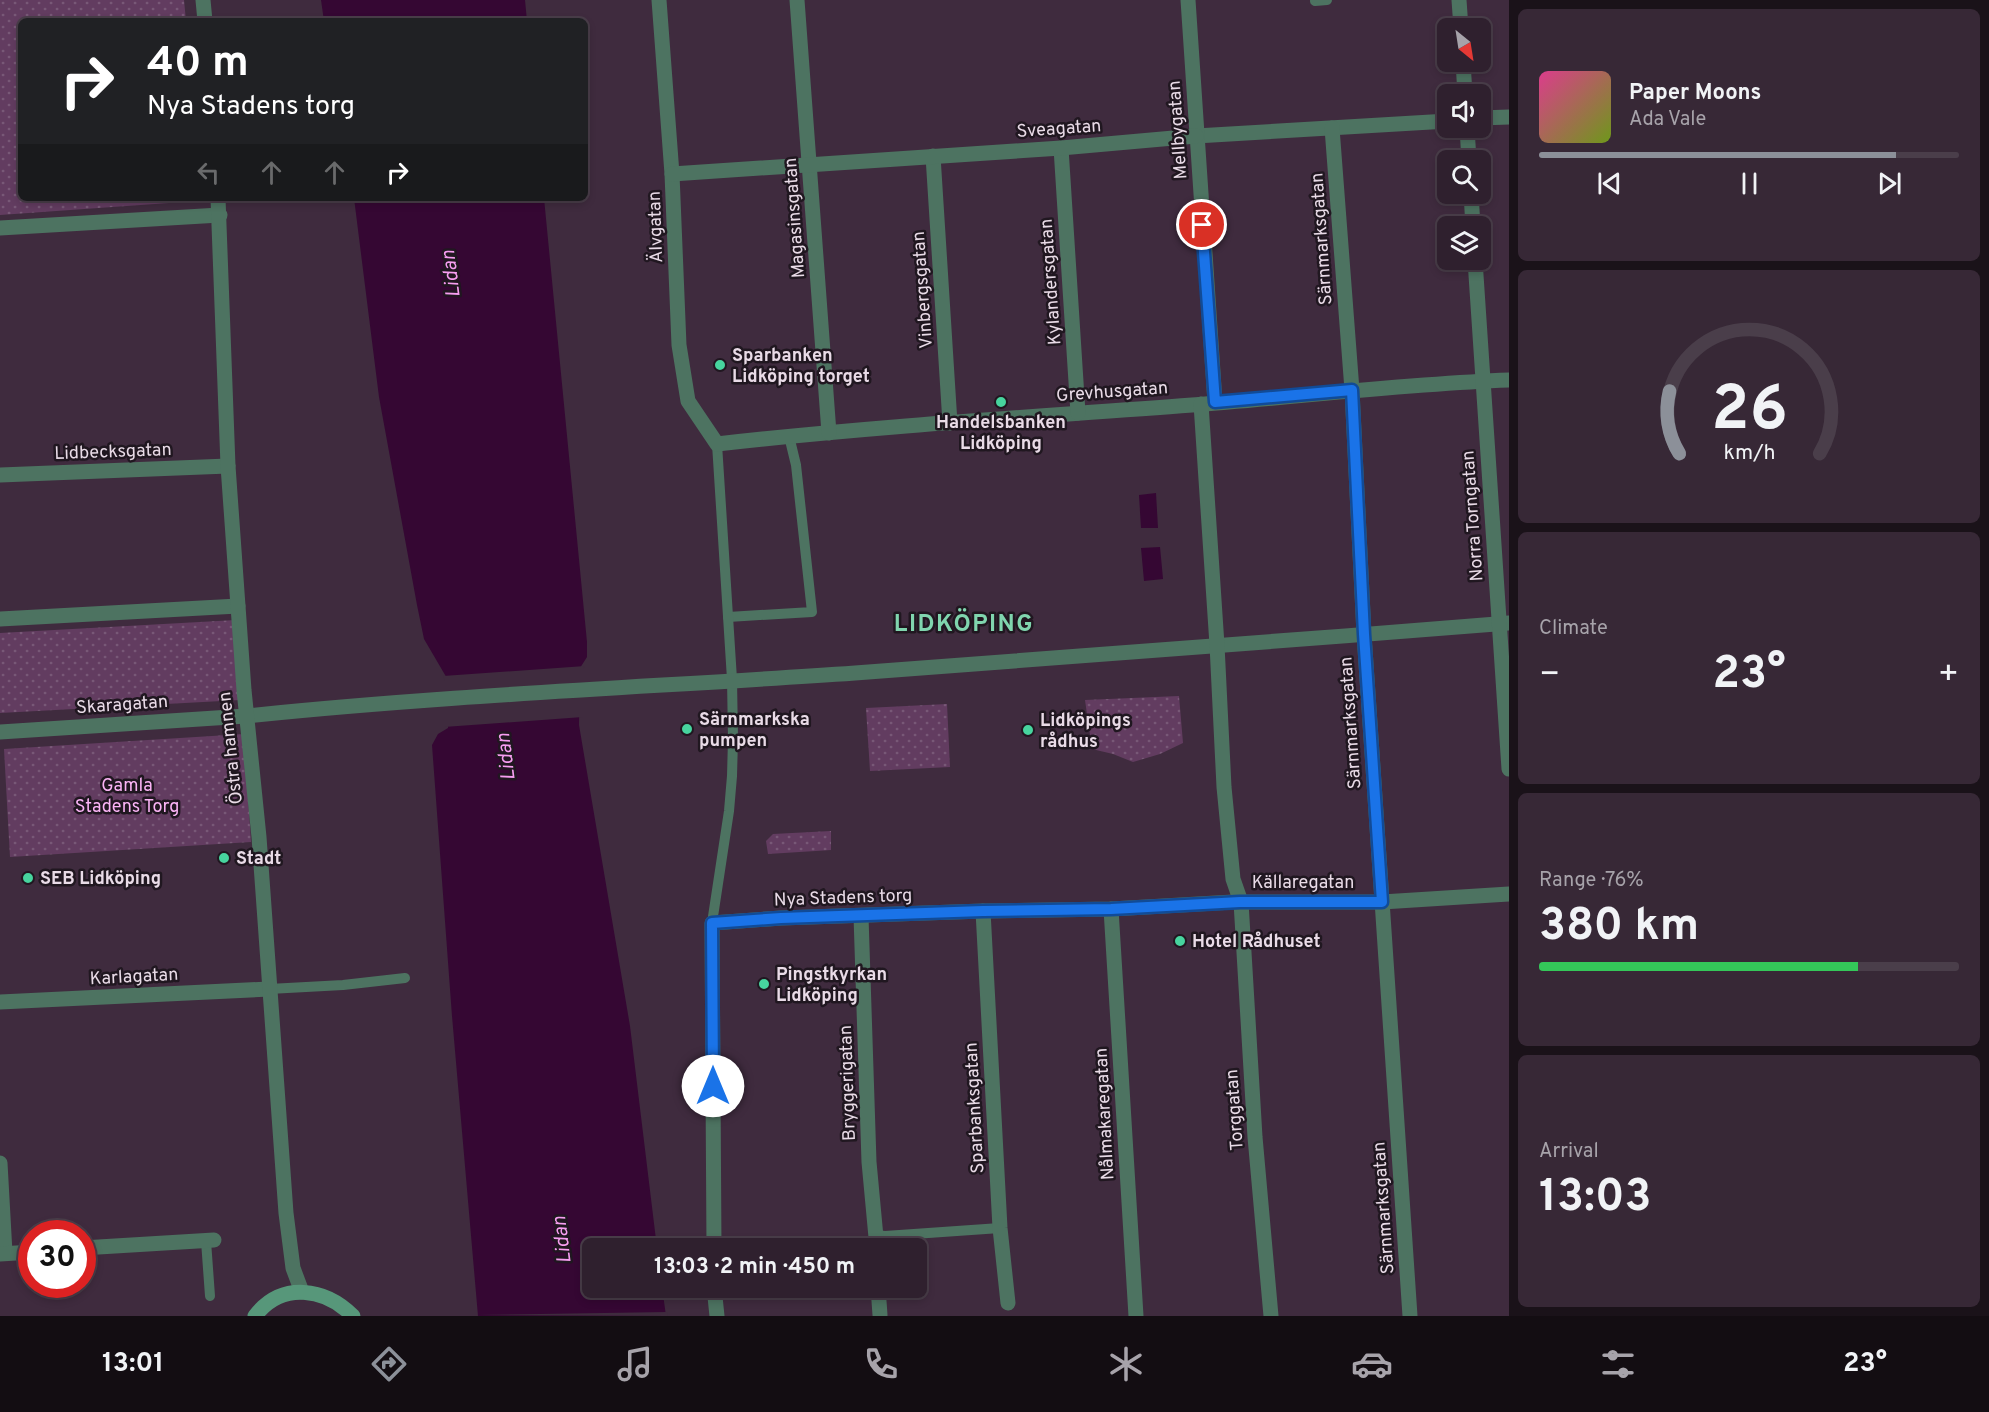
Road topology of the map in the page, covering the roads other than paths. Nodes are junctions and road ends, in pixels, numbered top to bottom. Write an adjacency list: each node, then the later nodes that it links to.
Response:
1 (203, 0): 8 (street)
2 (659, 0): 18 (street, Älvgatan)
3 (797, 0): 17 (street, Magasinsgatan)
4 (1188, 0): 14 (street, Mellbygatan)
5 (1327, 0): 7 (lane)
6 (1459, 0): 9 (street)
7 (1315, 1)
8 (205, 18)
9 (1460, 18)
10 (1509, 117): 11 (street)
11 (1491, 118)
12 (1437, 122): 13 (street, Sveagatan)
13 (1332, 128): 14 (street, Sveagatan); 25 (street, Särnmarksgatan)
14 (1196, 136): 15 (street, Sveagatan); 26 (street, Mellbygatan)
15 (1061, 148): 16 (street, Sveagatan); 27 (street, Kylandersgatan)
16 (933, 156): 17 (street, Sveagatan); 28 (street, Vinbergsgatan)
17 (810, 165): 18 (street, Sveagatan); 29 (street, Magasinsgatan)
18 (672, 174): 31 (street, Älvgatan)
19 (218, 201): 20 (street, Östra hamnen)
20 (220, 215): 21 (street); 32 (street, Östra hamnen)
21 (0, 228)
22 (1476, 270): 24 (street, Norra Torngatan)
23 (1509, 380): 24 (street, Grevhusgatan)
24 (1482, 381): 25 (street, Grevhusgatan); 37 (street, Norra Torngatan)
25 (1352, 390): 26 (street, Grevhusgatan); 38 (street, Särnmarksgatan)
26 (1208, 403): 27 (street, Grevhusgatan); 39 (street, Mellbygatan)
27 (1078, 413): 28 (street, Grevhusgatan)
28 (950, 423): 29 (street, Grevhusgatan)
29 (829, 433): 30 (street, Grevhusgatan)
30 (789, 436): 31 (street, Grevhusgatan); 35 (lane)
31 (717, 444): 35 (lane)
32 (228, 466): 33 (street, Lidbecksgatan); 34 (street, Östra hamnen)
33 (0, 475)
34 (238, 606): 36 (street); 41 (street, Östra hamnen)
35 (728, 617): 40 (lane)
36 (0, 619)
37 (1504, 623): 38 (street, Skaragatan); 43 (street, Norra Torngatan)
38 (1364, 634): 39 (street, Skaragatan); 46 (street, Särnmarksgatan)
39 (1211, 646): 40 (street, Skaragatan); 45 (street, Torggatan)
40 (732, 680): 41 (street, Skaragatan); 50 (lane)
41 (246, 716): 42 (street, Skaragatan); 52 (street, Östra hamnen)
42 (0, 732)
43 (1509, 770)
44 (1509, 894): 46 (street, Källaregatan)
45 (1240, 902): 46 (street, Källaregatan); 47 (street, Nya Stadens torg); 73 (street, Torggatan)
46 (1382, 902): 74 (street, Särnmarksgatan)
47 (1111, 909): 48 (street, Nya Stadens torg); 72 (street, Nålmakaregatan)
48 (983, 911): 49 (street, Nya Stadens torg); 55 (street, Sparbanksgatan)
49 (861, 916): 50 (street, Nya Stadens torg); 57 (street, Bryggerigatan)
50 (712, 923): 56 (street)
51 (405, 978): 52 (lane)
52 (269, 989): 53 (street, Karlagatan); 63 (street, Östra hamnen)
53 (0, 1002)
54 (0, 1163): 62 (street)
55 (1000, 1228): 58 (lane); 67 (street, Sparbanksgatan)
56 (714, 1238)
57 (875, 1238)
58 (881, 1238)
59 (210, 1240): 60 (street); 64 (lane)
60 (96, 1247)
61 (18, 1252): 62 (street)
62 (3, 1253)
63 (302, 1292): 69 (main road); 70 (main road)
64 (210, 1296)
65 (715, 1298): 71 (street)
66 (878, 1298): 68 (street)
67 (1008, 1303)
68 (879, 1315)
69 (255, 1316)
70 (353, 1316)
71 (717, 1316)
72 (1136, 1316)
73 (1270, 1316)
74 (1410, 1316)

